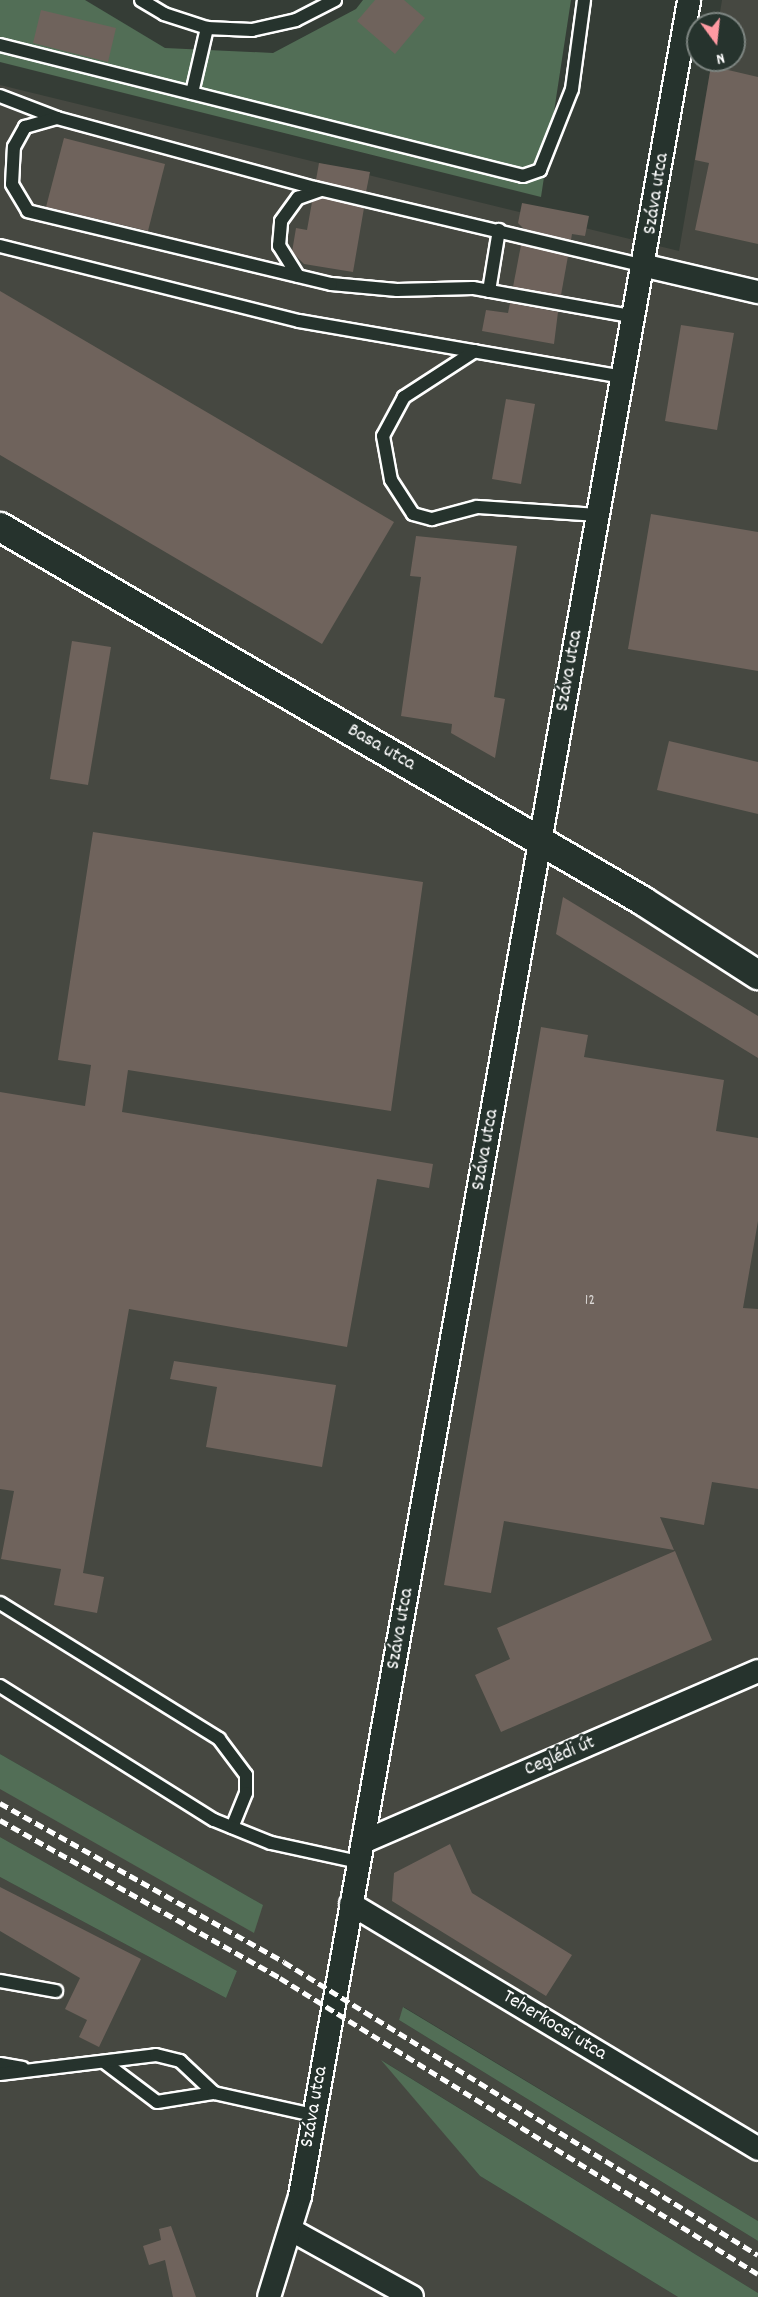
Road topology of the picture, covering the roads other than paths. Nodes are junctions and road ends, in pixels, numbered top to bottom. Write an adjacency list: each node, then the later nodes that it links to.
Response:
1 (141, 0): 5 (lane)
2 (335, 0): 5 (lane)
3 (584, 0): 7 (lane)
4 (689, 0): 13 (street, Száva utca)
5 (207, 28): 7 (lane)
6 (0, 45): 7 (lane)
7 (192, 93)
8 (0, 96): 9 (lane)
9 (57, 117): 10 (lane); 14 (lane)
10 (322, 189): 11 (lane); 14 (lane)
11 (499, 230): 13 (lane); 15 (lane)
12 (0, 246): 18 (lane)
13 (646, 266): 16 (street); 17 (street, Száva utca)
14 (298, 276): 15 (lane)
15 (489, 291): 17 (lane)
16 (758, 292)
17 (636, 317): 19 (street, Száva utca)
18 (476, 351): 19 (lane); 20 (lane)
19 (623, 377): 20 (street, Száva utca)
20 (596, 515): 22 (street, Száva utca)
21 (0, 527): 22 (street, Basa utca)
22 (540, 842): 23 (street, Basa utca); 28 (street, Száva utca)
23 (758, 975)
24 (0, 1603): 27 (lane)
25 (758, 1671): 28 (street, Ceglédi út)
26 (0, 1686): 27 (lane)
27 (232, 1827): 28 (lane)
28 (361, 1852): 29 (street, Száva utca)
29 (351, 1904): 37 (street, Száva utca); 38 (street, Teherkocsi utca)
30 (0, 1981): 31 (lane)
31 (56, 1991)
32 (104, 2062): 34 (lane); 36 (lane); 36 (lane)
33 (0, 2064): 34 (lane)
34 (39, 2071): 35 (lane)
35 (0, 2074)
36 (214, 2093): 37 (lane)
37 (314, 2115): 39 (street, Száva utca)
38 (758, 2149)
39 (293, 2231): 40 (street, Száva utca); 41 (street)
40 (269, 2297)
41 (412, 2297)

